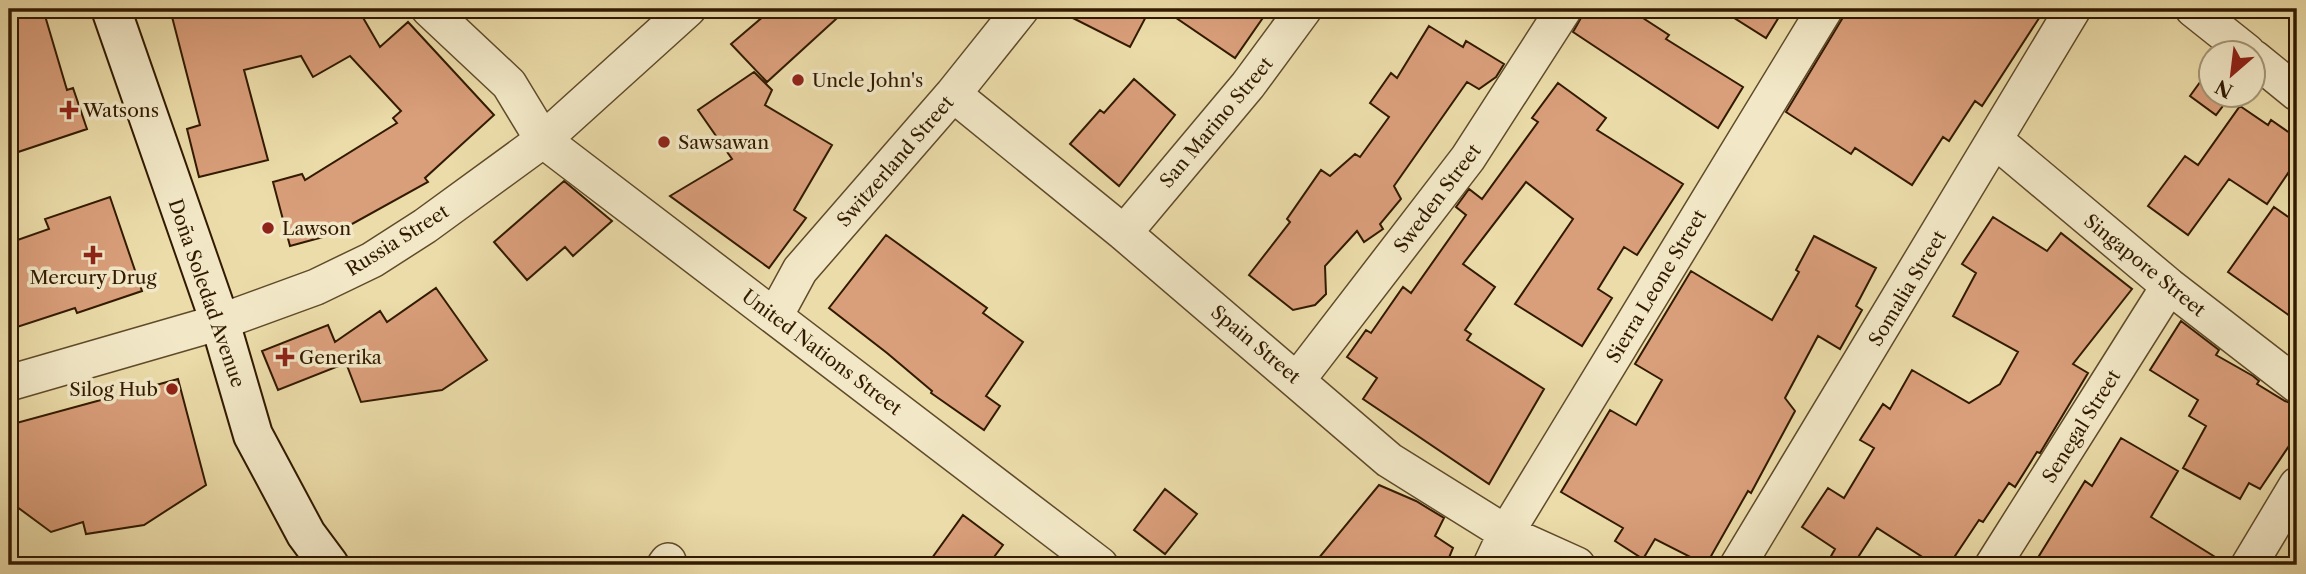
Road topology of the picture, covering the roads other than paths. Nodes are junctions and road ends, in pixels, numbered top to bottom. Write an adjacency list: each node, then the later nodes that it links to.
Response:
1 (111, 9): 19 (main road, Doña Soledad Avenue)
2 (429, 9): 14 (street)
3 (688, 9): 14 (street, Russia Street)
4 (1021, 9): 13 (street, Switzerland Street)
5 (1304, 9): 16 (street, San Marino Street)
6 (1564, 9): 20 (street, Sweden Street)
7 (1825, 9): 24 (street, Sierra Leone Street)
8 (2073, 9): 15 (street, Somalia Street)
9 (2193, 9): 10 (street)
10 (2229, 38)
11 (2268, 70): 12 (street)
12 (2297, 93)
13 (953, 94): 16 (street, Spain Street); 18 (street, Switzerland Street)
14 (543, 140): 18 (street, United Nations Street); 19 (street, Russia Street)
15 (1996, 141): 17 (street, Singapore Street); 30 (street, Somalia Street)
16 (1124, 233): 20 (street, Spain Street)
17 (2169, 286): 22 (street, Singapore Street); 31 (street, Senegal Street)
18 (775, 316): 27 (street, United Nations Street)
19 (220, 322): 21 (street, Russia Street); 26 (main road, Doña Soledad Avenue)
20 (1298, 379): 24 (street, Spain Street)
21 (9, 383)
22 (2297, 385)
23 (2297, 485): 25 (street)
24 (1506, 533): 28 (street, Sierra Leone Street); 29 (street, Spain Street)
25 (2263, 559)
26 (329, 565)
27 (1101, 565)
28 (1491, 565)
29 (1577, 565)
30 (1738, 565)
31 (1993, 565)

